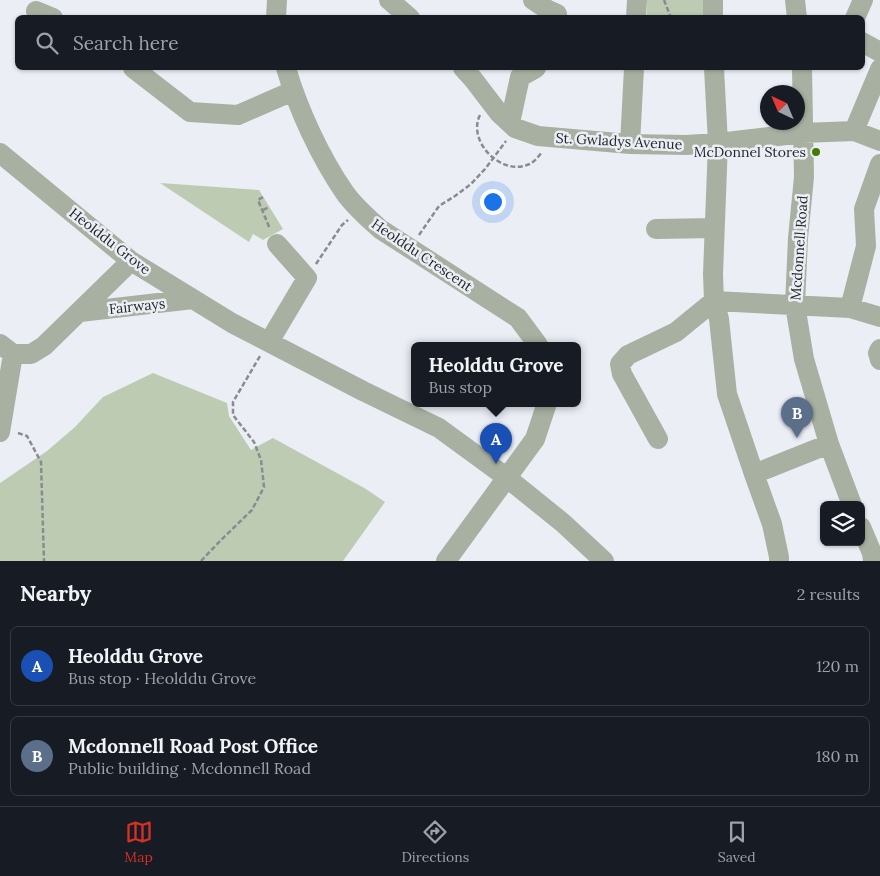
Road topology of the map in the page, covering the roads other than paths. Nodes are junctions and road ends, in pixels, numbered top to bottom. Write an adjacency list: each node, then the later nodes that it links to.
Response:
1 (277, 0): 9 (street)
2 (389, 0): 10 (street)
3 (533, 0): 8 (street)
4 (637, 0): 11 (street)
5 (713, 0): 12 (street)
6 (795, 0): 13 (street)
7 (863, 0): 14 (street)
8 (559, 10)
9 (276, 15)
10 (406, 15)
11 (636, 15)
12 (713, 15)
13 (797, 15)
14 (857, 15)
15 (865, 44): 16 (street)
16 (880, 52)
17 (880, 69): 26 (street)
18 (135, 70): 25 (street)
19 (287, 70): 25 (street, Heolddu Crescent)
20 (464, 70): 27 (street, St. Gwladys Avenue)
21 (532, 70): 27 (street)
22 (634, 70): 31 (street)
23 (714, 70): 30 (street)
24 (802, 70): 28 (street, Mcdonnell Road)
25 (293, 91): 46 (street, Heolddu Crescent)
26 (854, 131): 28 (street, St. Gwladys Avenue); 29 (street)
27 (508, 132): 31 (street, St. Gwladys Avenue)
28 (803, 133): 30 (street, St. Gwladys Avenue); 41 (street, Mcdonnell Road)
29 (880, 141)
30 (718, 143): 31 (street, St. Gwladys Avenue); 34 (street)
31 (630, 144)
32 (0, 153): 38 (street, Heolddu Grove)
33 (880, 164): 35 (street)
34 (714, 228): 36 (street); 40 (street)
35 (872, 228): 42 (street)
36 (656, 229)
37 (276, 244): 45 (street)
38 (131, 261): 39 (street, Heolddu Grove); 43 (street, Fairways)
39 (193, 299): 43 (street, Fairways); 45 (street, Heolddu Grove)
40 (714, 302): 41 (street); 52 (street); 54 (street)
41 (795, 305): 42 (street); 53 (street, Mcdonnell Road)
42 (850, 308): 44 (street)
43 (80, 312): 47 (street, Fairways)
44 (880, 317)
45 (269, 342): 55 (street, Heolddu Grove)
46 (536, 342)
47 (7, 349): 51 (street, Fairways)
48 (880, 349): 49 (street)
49 (880, 360)
50 (546, 407): 55 (street)
51 (0, 430)
52 (658, 439)
53 (829, 444): 54 (street); 56 (street, Mcdonnell Road)
54 (754, 474): 60 (street)
55 (506, 478): 58 (street); 59 (street, Heolddu Grove)
56 (850, 501)
57 (865, 537): 61 (street)
58 (446, 561)
59 (604, 561)
60 (778, 561)
61 (873, 561)

